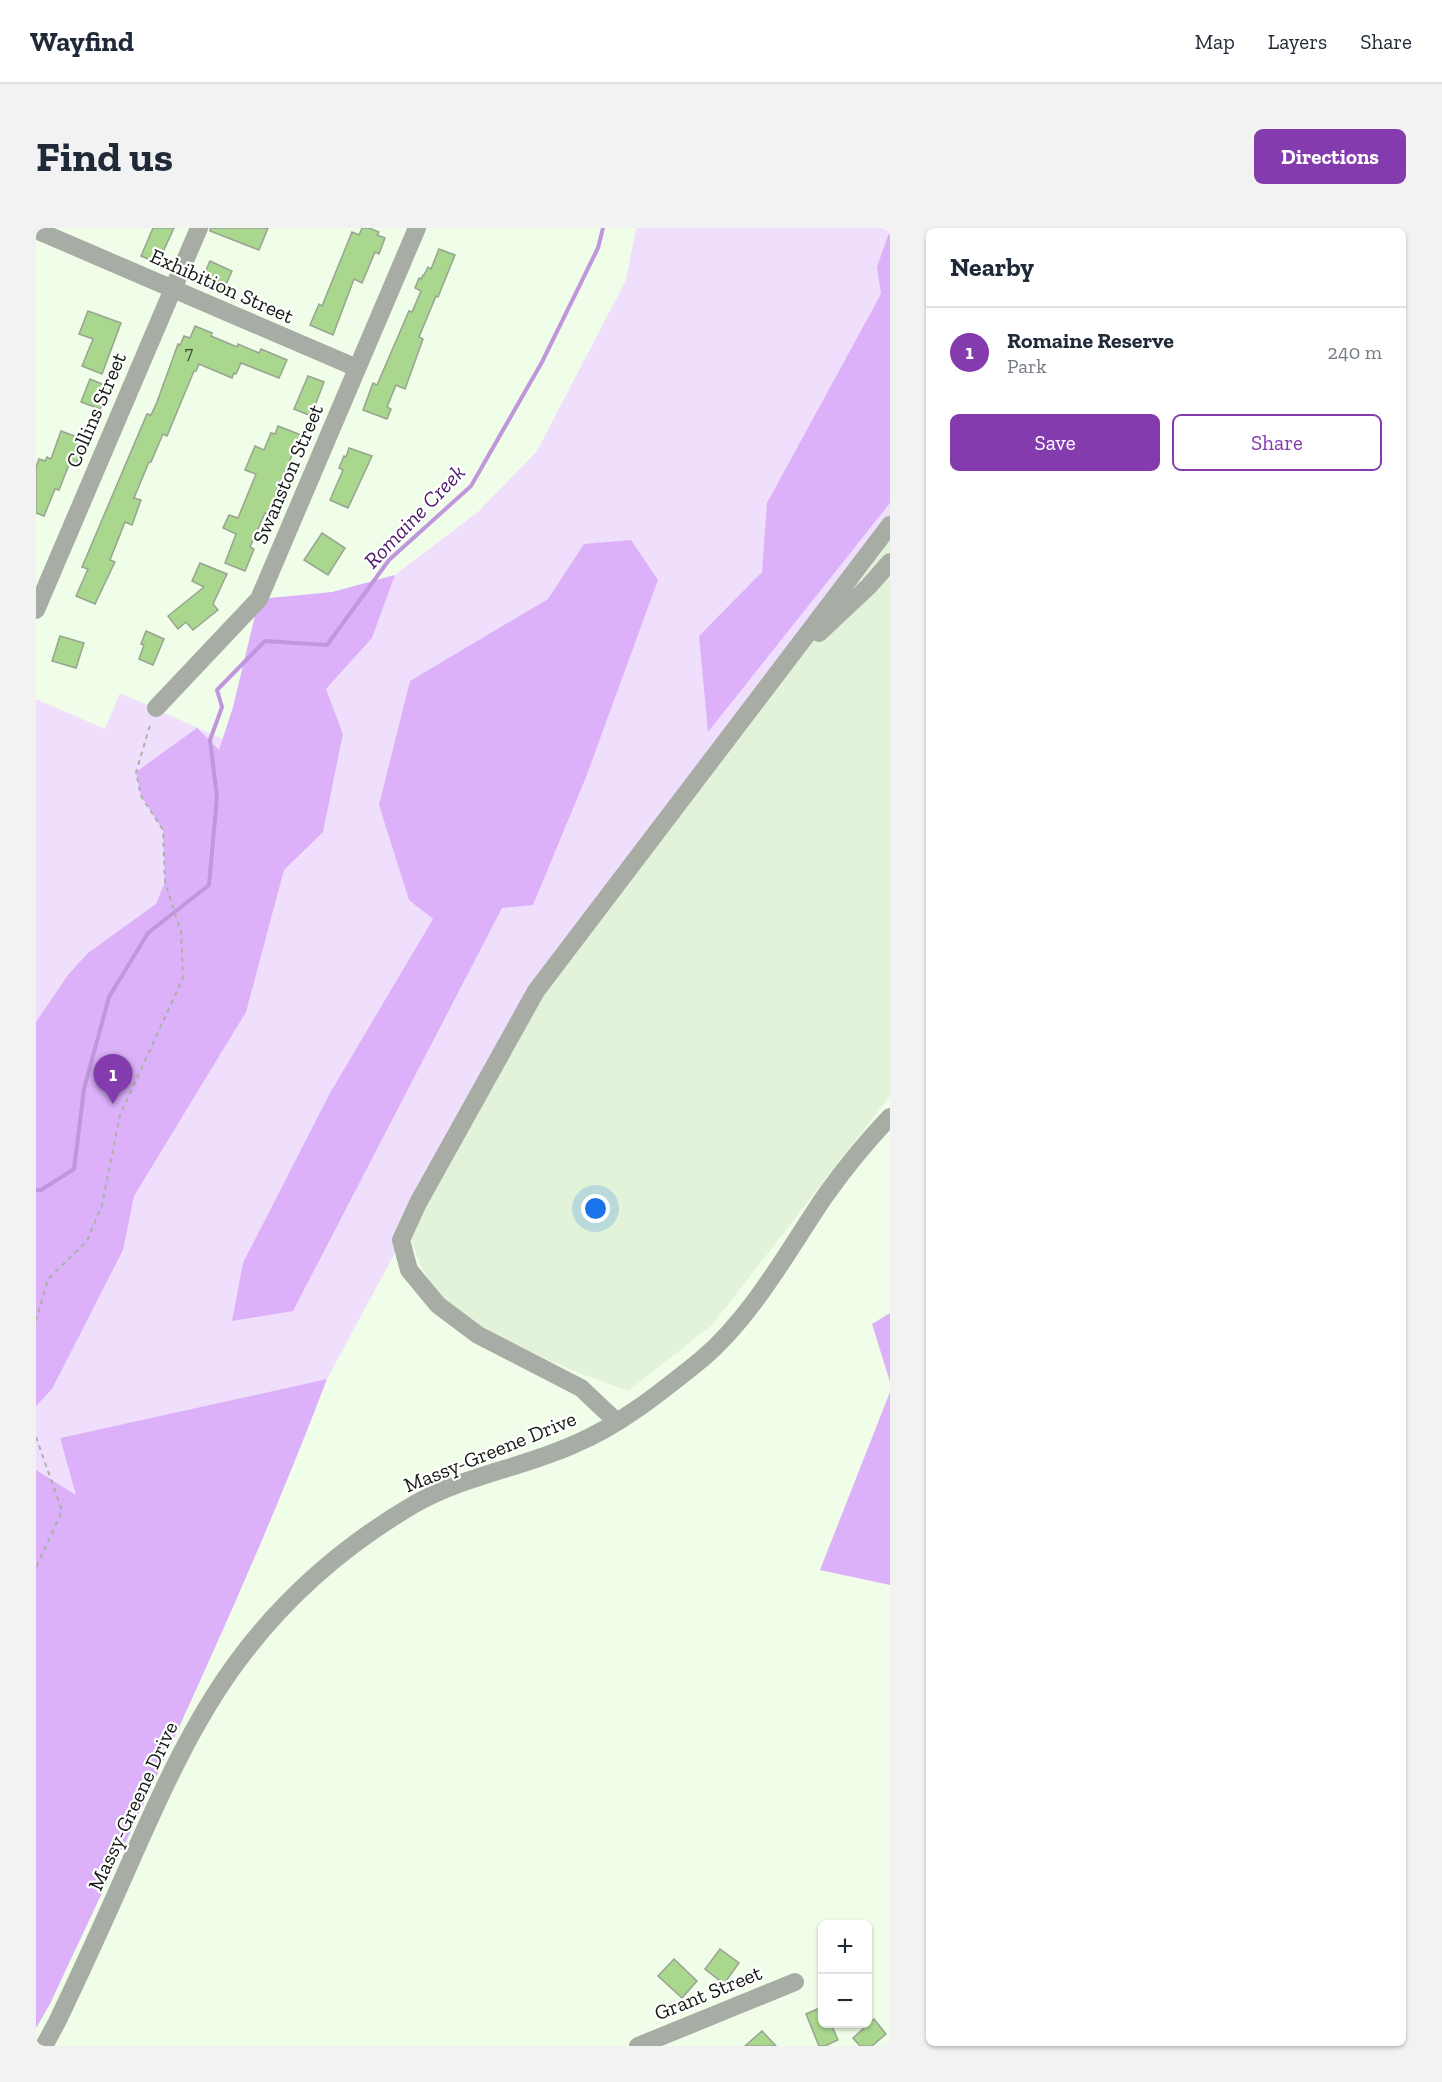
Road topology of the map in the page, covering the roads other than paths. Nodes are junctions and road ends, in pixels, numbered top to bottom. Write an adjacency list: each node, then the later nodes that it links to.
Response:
1 (199, 228): 4 (street, Collins Street)
2 (417, 228): 5 (street, Swanston Street)
3 (36, 230): 4 (street, Exhibition Street)
4 (172, 288): 5 (street, Exhibition Street); 8 (street, Collins Street)
5 (357, 368): 10 (street, Swanston Street)
6 (890, 525): 9 (street)
7 (890, 562): 9 (street)
8 (36, 610)
9 (781, 668): 12 (street)
10 (156, 708)
11 (890, 1117): 12 (street, Massy-Greene Drive)
12 (617, 1422): 14 (street, Massy-Greene Drive)
13 (795, 1982): 15 (street, Grant Street)
14 (44, 2046)
15 (638, 2046)

